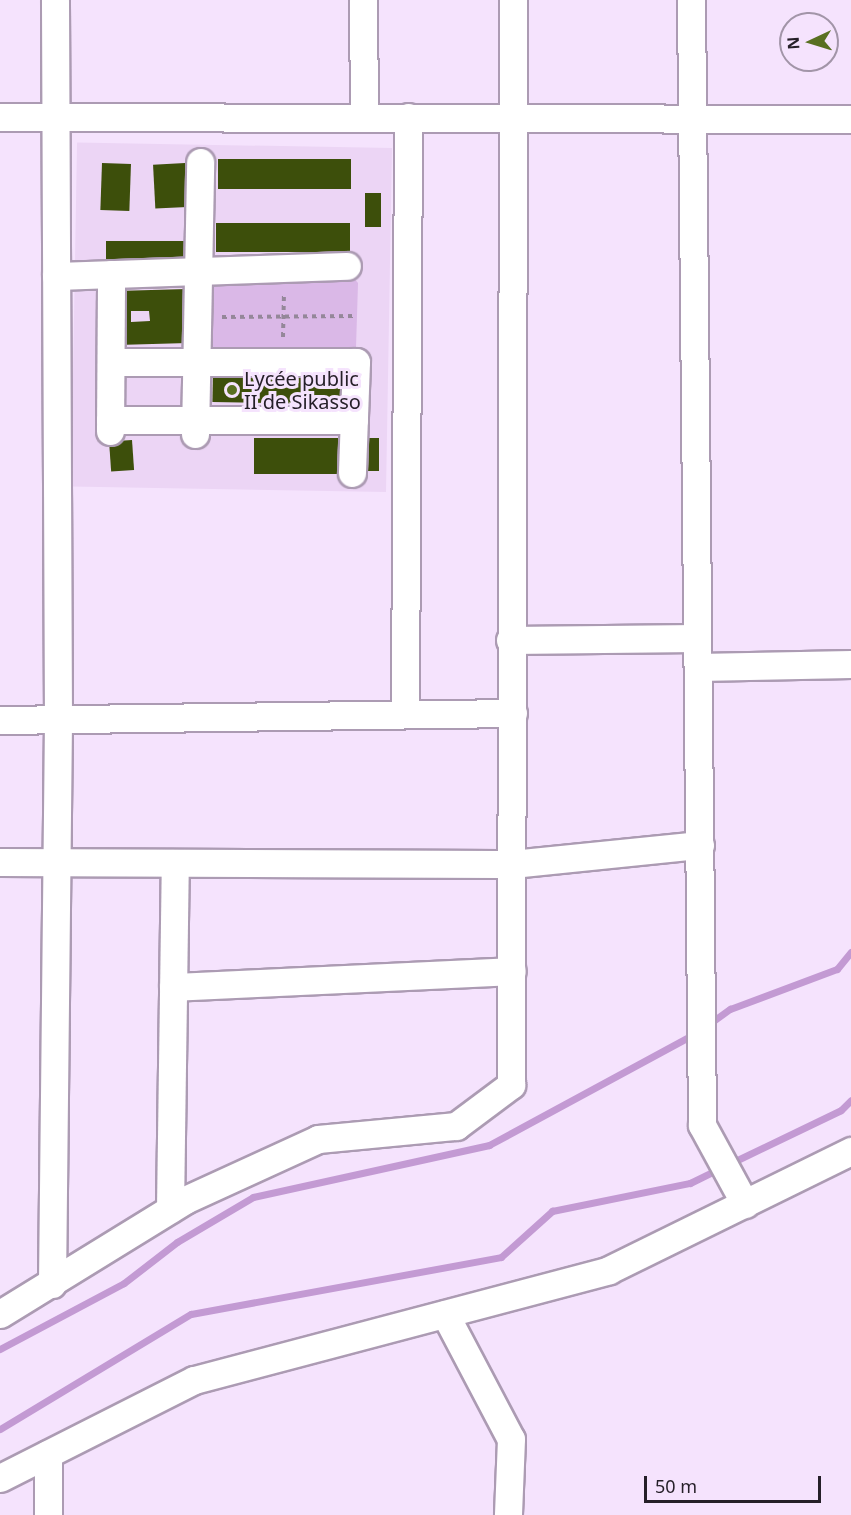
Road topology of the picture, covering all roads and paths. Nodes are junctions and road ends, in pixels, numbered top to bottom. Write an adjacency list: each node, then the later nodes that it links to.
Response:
1 (55, 0): 6 (street)
2 (363, 0): 7 (street)
3 (513, 0): 9 (street)
4 (691, 0): 10 (street)
5 (0, 117): 6 (street)
6 (56, 117): 7 (street); 17 (street)
7 (364, 117): 8 (street)
8 (408, 117): 9 (street); 31 (street)
9 (514, 118): 10 (street); 28 (street)
10 (692, 119): 11 (street); 27 (street)
11 (851, 119)
12 (200, 162): 15 (street)
13 (347, 266): 14 (street)
14 (284, 268): 15 (street); 20 (path)
15 (198, 271): 16 (street); 19 (street)
16 (111, 274): 17 (street); 21 (street)
17 (56, 276): 34 (street)
18 (357, 316): 20 (path)
19 (197, 317): 20 (path); 22 (street)
20 (283, 317): 23 (path)
21 (111, 362): 22 (street); 25 (street)
22 (196, 362): 23 (street); 25 (street)
23 (283, 362): 24 (street)
24 (354, 420): 25 (street); 26 (street)
25 (195, 427)
26 (352, 473)
27 (698, 638): 28 (street); 30 (street)
28 (510, 640): 32 (street)
29 (851, 664): 30 (street)
30 (698, 667): 35 (street)
31 (405, 711): 32 (street); 34 (street)
32 (513, 712): 39 (street)
33 (0, 720): 34 (street)
34 (57, 720): 37 (street)
35 (700, 845): 39 (street); 43 (street)
36 (0, 862): 37 (street)
37 (57, 862): 38 (street); 45 (street)
38 (175, 863): 39 (street); 41 (street)
39 (512, 864): 40 (street)
40 (512, 972): 41 (street); 44 (street)
41 (173, 987): 44 (street)
42 (851, 1151): 43 (street)
43 (739, 1192): 47 (street)
44 (170, 1209): 45 (street)
45 (52, 1284): 46 (street)
46 (0, 1314)
47 (445, 1314): 48 (street); 51 (street)
48 (48, 1454): 49 (street); 50 (street)
49 (0, 1478)
50 (48, 1515)
51 (508, 1515)

